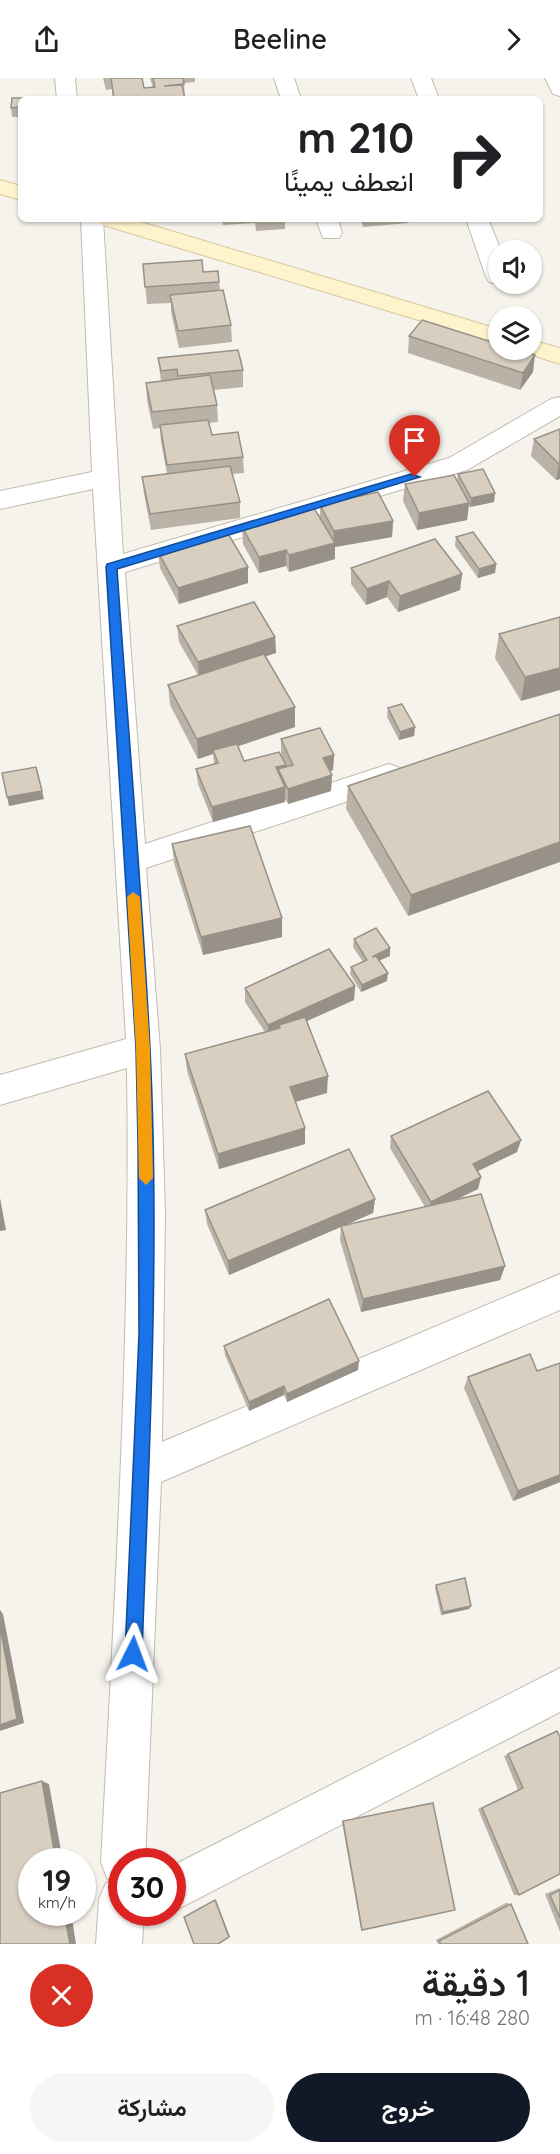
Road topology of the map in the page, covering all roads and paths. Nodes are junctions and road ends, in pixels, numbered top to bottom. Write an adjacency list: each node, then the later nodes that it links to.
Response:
1 (65, 78): 4 (street)
2 (284, 78): 5 (street)
3 (421, 78): 6 (street)
4 (67, 96)
5 (290, 96)
6 (428, 96)
7 (0, 187): 8 (street)
8 (18, 192)
9 (92, 222): 17 (street)
10 (118, 222): 13 (street)
11 (478, 222): 12 (street)
12 (488, 247)
13 (488, 334)
14 (542, 350): 15 (street)
15 (560, 356)
16 (560, 405): 19 (street)
17 (105, 477): 18 (street); 19 (street)
18 (0, 500)
19 (111, 567): 21 (street)
20 (412, 769): 21 (street)
21 (131, 861): 22 (street)
22 (143, 1049): 23 (street); 25 (street)
23 (0, 1090)
24 (560, 1292): 25 (street)
25 (142, 1470): 27 (street)
26 (560, 1689): 28 (street)
27 (124, 1848)
28 (186, 1883)

